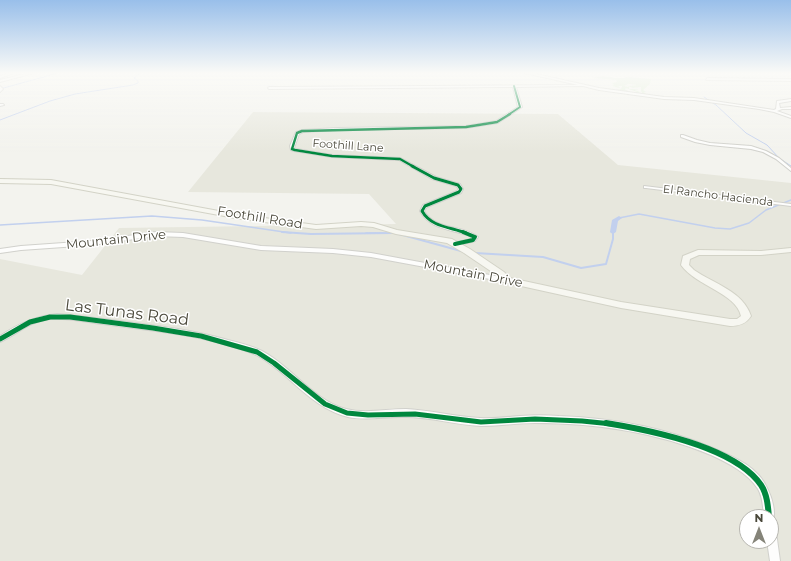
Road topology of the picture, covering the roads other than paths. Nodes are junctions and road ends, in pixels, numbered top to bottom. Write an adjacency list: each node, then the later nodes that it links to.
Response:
1 (518, 99): 12 (street, Foothill Lane)
2 (687, 99): 5 (street)
3 (791, 100): 5 (street)
4 (791, 108): 5 (street)
5 (777, 110): 6 (street)
6 (791, 117)
7 (682, 136): 8 (street)
8 (791, 170)
9 (0, 181): 12 (main road, Foothill Road)
10 (646, 187): 11 (street, El Rancho Hacienda)
11 (791, 205)
12 (455, 244): 15 (main road, Foothill Road)
13 (791, 250): 15 (main road, Mountain Drive)
14 (0, 251): 15 (street, Mountain Drive)
15 (506, 280)
16 (0, 339): 17 (street, Las Tunas Road)
17 (767, 509)
18 (773, 549): 19 (street)
19 (775, 561)

